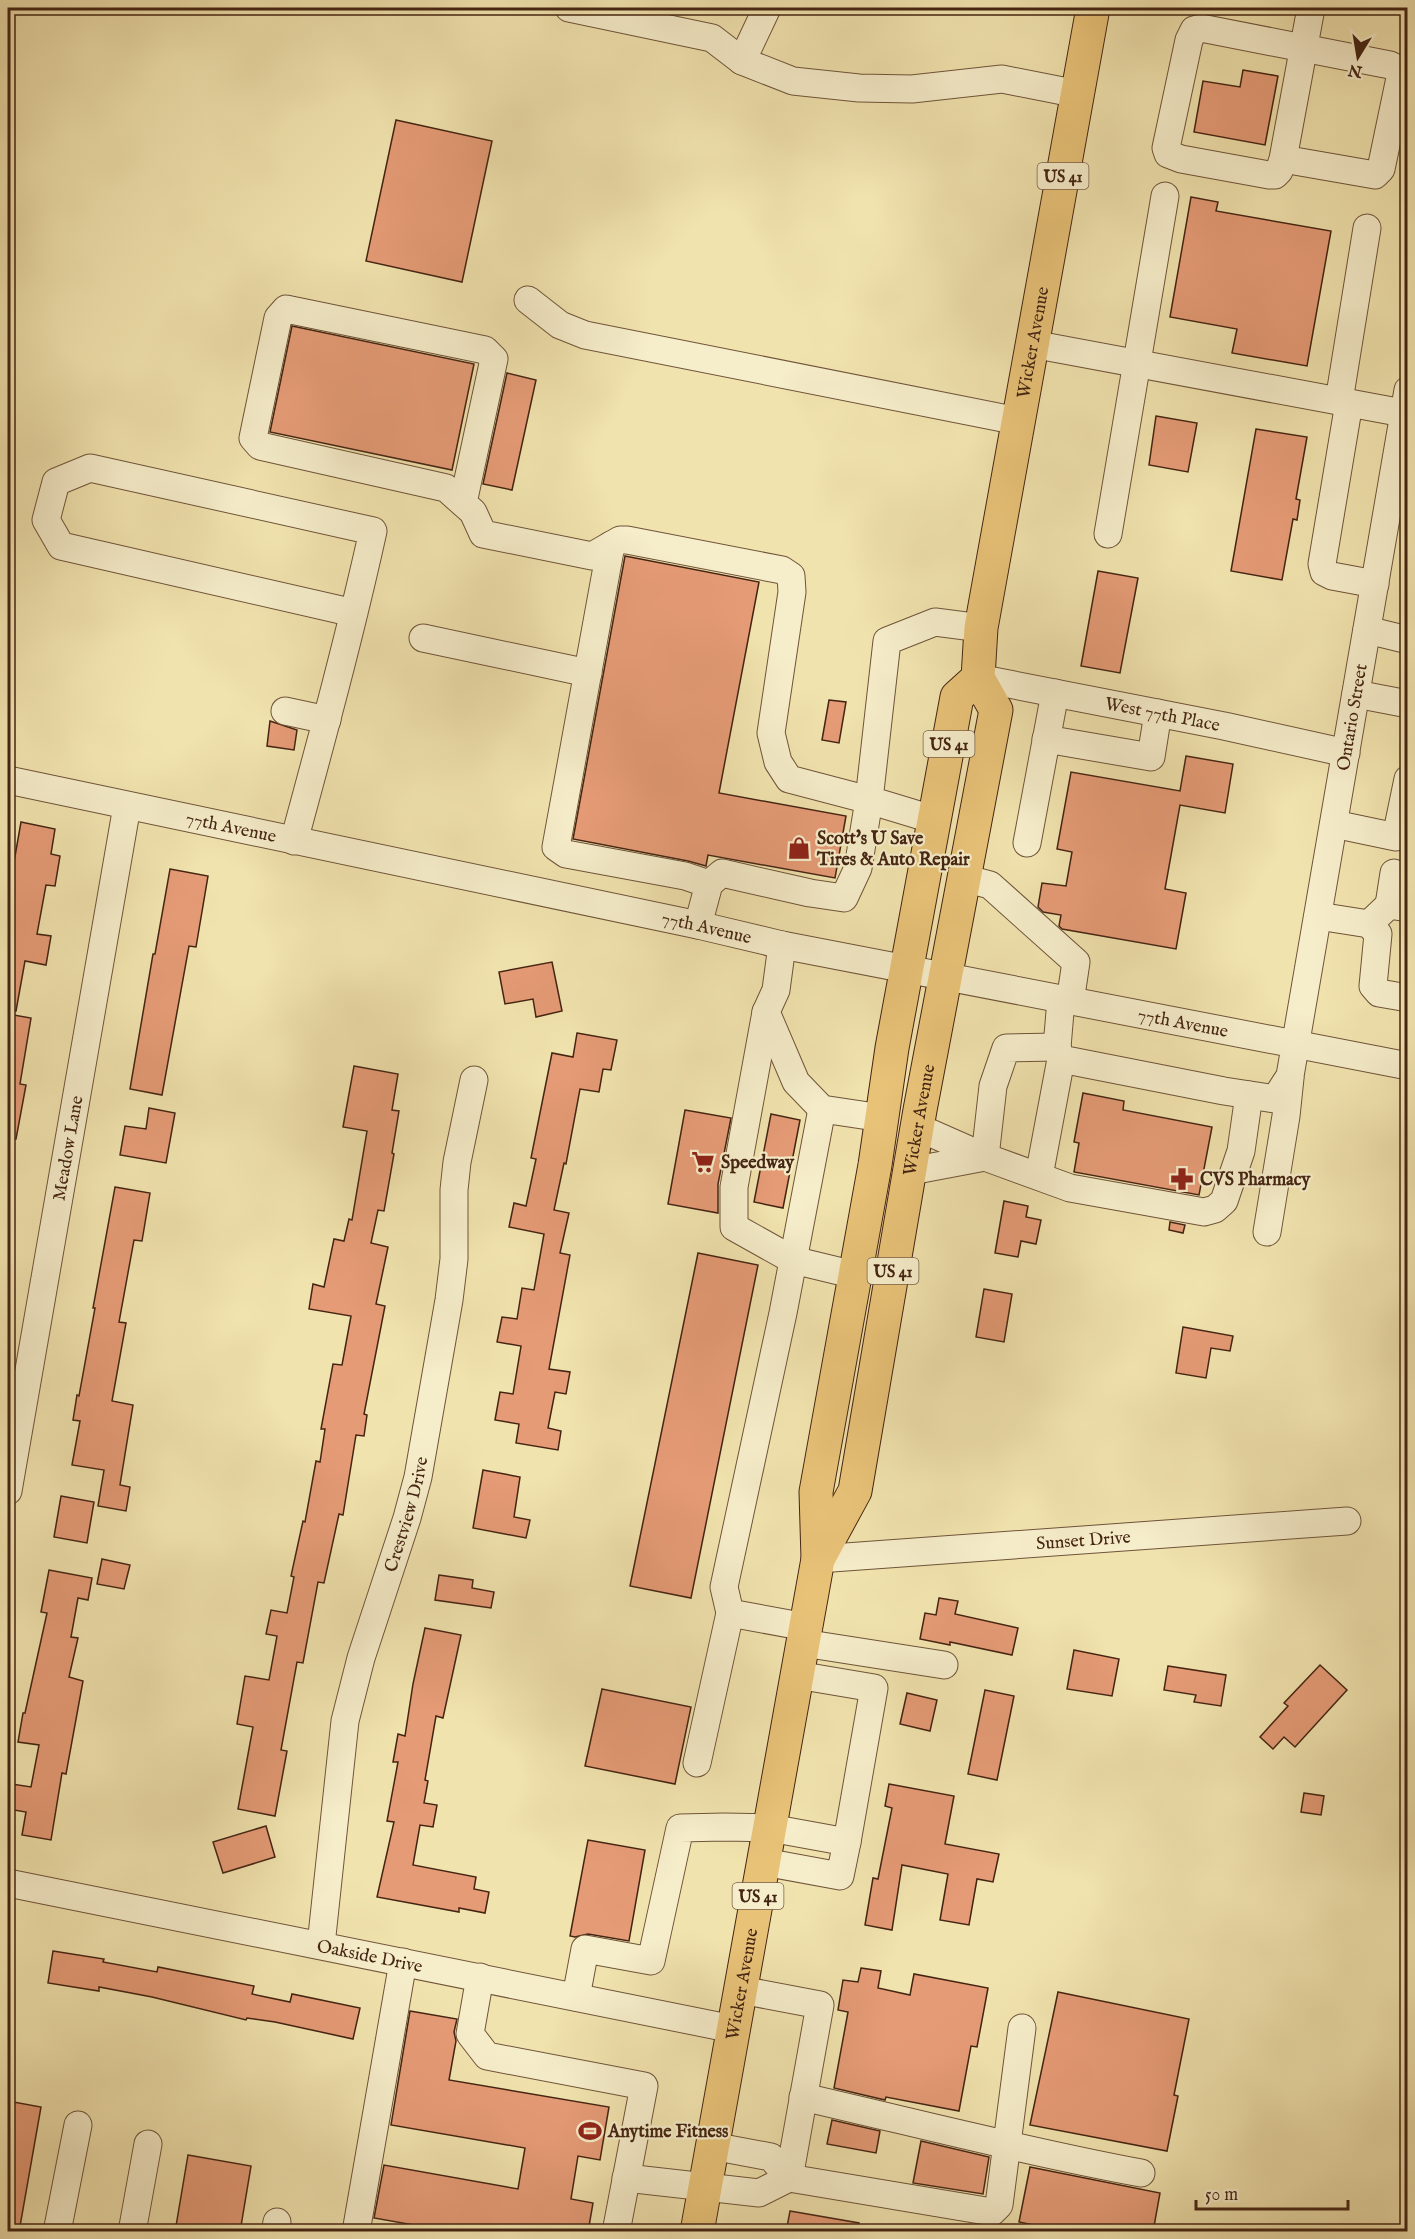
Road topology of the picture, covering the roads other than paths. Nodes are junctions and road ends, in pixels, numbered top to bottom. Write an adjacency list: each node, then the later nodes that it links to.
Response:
1 (569, 8): 6 (street)
2 (767, 8): 6 (street)
3 (1093, 8): 7 (highway, Wicker Avenue / US 41)
4 (1311, 8): 5 (street)
5 (1303, 48): 8 (street); 8 (street); 8 (street)
6 (742, 61): 7 (street)
7 (1078, 94): 12 (highway, Wicker Avenue / US 41)
8 (1283, 159)
9 (1165, 196): 13 (street)
10 (1367, 228): 15 (street)
11 (528, 300): 16 (street)
12 (1032, 344): 13 (street); 16 (highway, Wicker Avenue / US 41)
13 (1137, 364): 15 (street); 19 (street)
14 (1406, 400): 15 (street); 17 (street, Ontario Street)
15 (1344, 402): 21 (street)
16 (1018, 421): 23 (highway, Wicker Avenue / US 41)
17 (1402, 449): 21 (street, Ontario Street)
18 (463, 503): 18 (street); 20 (street)
19 (1108, 534)
20 (611, 545): 27 (street); 39 (street)
21 (1375, 584): 24 (street, Ontario Street)
22 (354, 614): 22 (street); 34 (street)
23 (981, 628): 28 (highway, Wicker Avenue / US 41); 39 (street)
24 (1367, 630): 26 (street); 30 (street, Ontario Street)
25 (423, 638): 27 (street)
26 (1407, 640)
27 (588, 673): 47 (street)
28 (978, 678): 29 (street, West 77th Place); 41 (highway, Wicker Avenue / US 41); 46 (highway, Wicker Avenue / US 41)
29 (1055, 693): 33 (street, West 77th Place); 35 (street)
30 (1356, 694): 31 (street); 36 (street, Ontario Street)
31 (1407, 704)
32 (285, 711): 34 (street)
33 (1158, 713): 35 (street); 36 (street, West 77th Place)
34 (327, 720): 43 (street)
35 (1046, 739): 44 (street)
36 (1346, 753): 42 (street, Ontario Street)
37 (1407, 779): 42 (street)
38 (8, 780): 40 (street, 77th Avenue)
39 (869, 801): 41 (street); 47 (street)
40 (127, 806): 43 (street, 77th Avenue); 73 (street, Meadow Lane)
41 (935, 820): 53 (highway, Wicker Avenue / US 41)
42 (1334, 825): 49 (street, Ontario Street)
43 (294, 841): 51 (street, 77th Avenue)
44 (1027, 843)
45 (1394, 873): 48 (street)
46 (964, 878): 54 (highway, Wicker Avenue / US 41); 56 (street)
47 (709, 884): 51 (street)
48 (1398, 906): 50 (street)
49 (1318, 916): 50 (street); 58 (street, Ontario Street)
50 (1369, 924): 55 (street)
51 (698, 925): 52 (street, 77th Avenue)
52 (782, 945): 53 (street, 77th Avenue); 57 (street)
53 (908, 969): 54 (street, 77th Avenue); 65 (highway, Wicker Avenue / US 41)
54 (946, 977): 56 (street, 77th Avenue); 66 (highway, Wicker Avenue / US 41)
55 (1407, 999)
56 (1066, 1001): 58 (street, 77th Avenue); 59 (street)
57 (766, 1012): 64 (street); 71 (street)
58 (1297, 1045): 60 (street, 77th Avenue); 61 (street, Ontario Street)
59 (1059, 1053): 63 (street); 67 (street); 69 (street)
60 (1407, 1066)
61 (1290, 1076): 63 (street); 70 (street, Ontario Street)
62 (474, 1080): 85 (street, Crestview Drive)
63 (1249, 1095): 69 (street)
64 (822, 1109): 65 (street); 71 (street)
65 (882, 1118): 72 (highway, Wicker Avenue / US 41)
66 (917, 1127): 67 (street); 68 (highway, Wicker Avenue / US 41)
67 (985, 1157): 68 (street); 69 (street)
68 (911, 1171): 75 (highway, Wicker Avenue / US 41)
69 (1039, 1176)
70 (1267, 1232)
71 (793, 1260): 72 (street); 76 (street)
72 (855, 1275): 75 (highway, Wicker Avenue / US 41)
73 (8, 1491)
74 (1347, 1521): 75 (street, Sunset Drive)
75 (818, 1558): 77 (highway, Wicker Avenue / US 41)
76 (729, 1613): 77 (street); 80 (street)
77 (804, 1635): 78 (street); 79 (highway, Wicker Avenue / US 41)
78 (944, 1665)
79 (797, 1675): 81 (highway, Wicker Avenue / US 41); 82 (street)
80 (697, 1763)
81 (770, 1828): 82 (street); 83 (highway, Wicker Avenue / US 41); 89 (street)
82 (847, 1842): 83 (street)
83 (764, 1862): 88 (highway, Wicker Avenue / US 41)
84 (8, 1883): 85 (street, Oakside Drive)
85 (321, 1945): 86 (street, Oakside Drive)
86 (403, 1962): 87 (street, Oakside Drive); 103 (street)
87 (480, 1977): 89 (street, Oakside Drive); 98 (street)
88 (741, 1990): 91 (highway, Wicker Avenue / US 41); 92 (street)
89 (576, 1997): 91 (street, Oakside Drive)
90 (1022, 2028): 95 (street)
91 (733, 2029): 96 (highway, Wicker Avenue / US 41)
92 (803, 2097): 95 (street); 99 (street)
93 (78, 2125): 101 (street)
94 (148, 2144): 102 (street)
95 (1007, 2144): 97 (street); 99 (street)
96 (712, 2146): 99 (street); 100 (highway, Wicker Avenue / US 41)
97 (1141, 2173)
98 (626, 2178): 100 (street); 104 (street)
99 (789, 2178): 100 (street)
100 (705, 2186): 105 (highway, Wicker Avenue / US 41)
101 (57, 2232)
102 (132, 2232)
103 (356, 2232)
104 (616, 2232)
105 (697, 2232)

